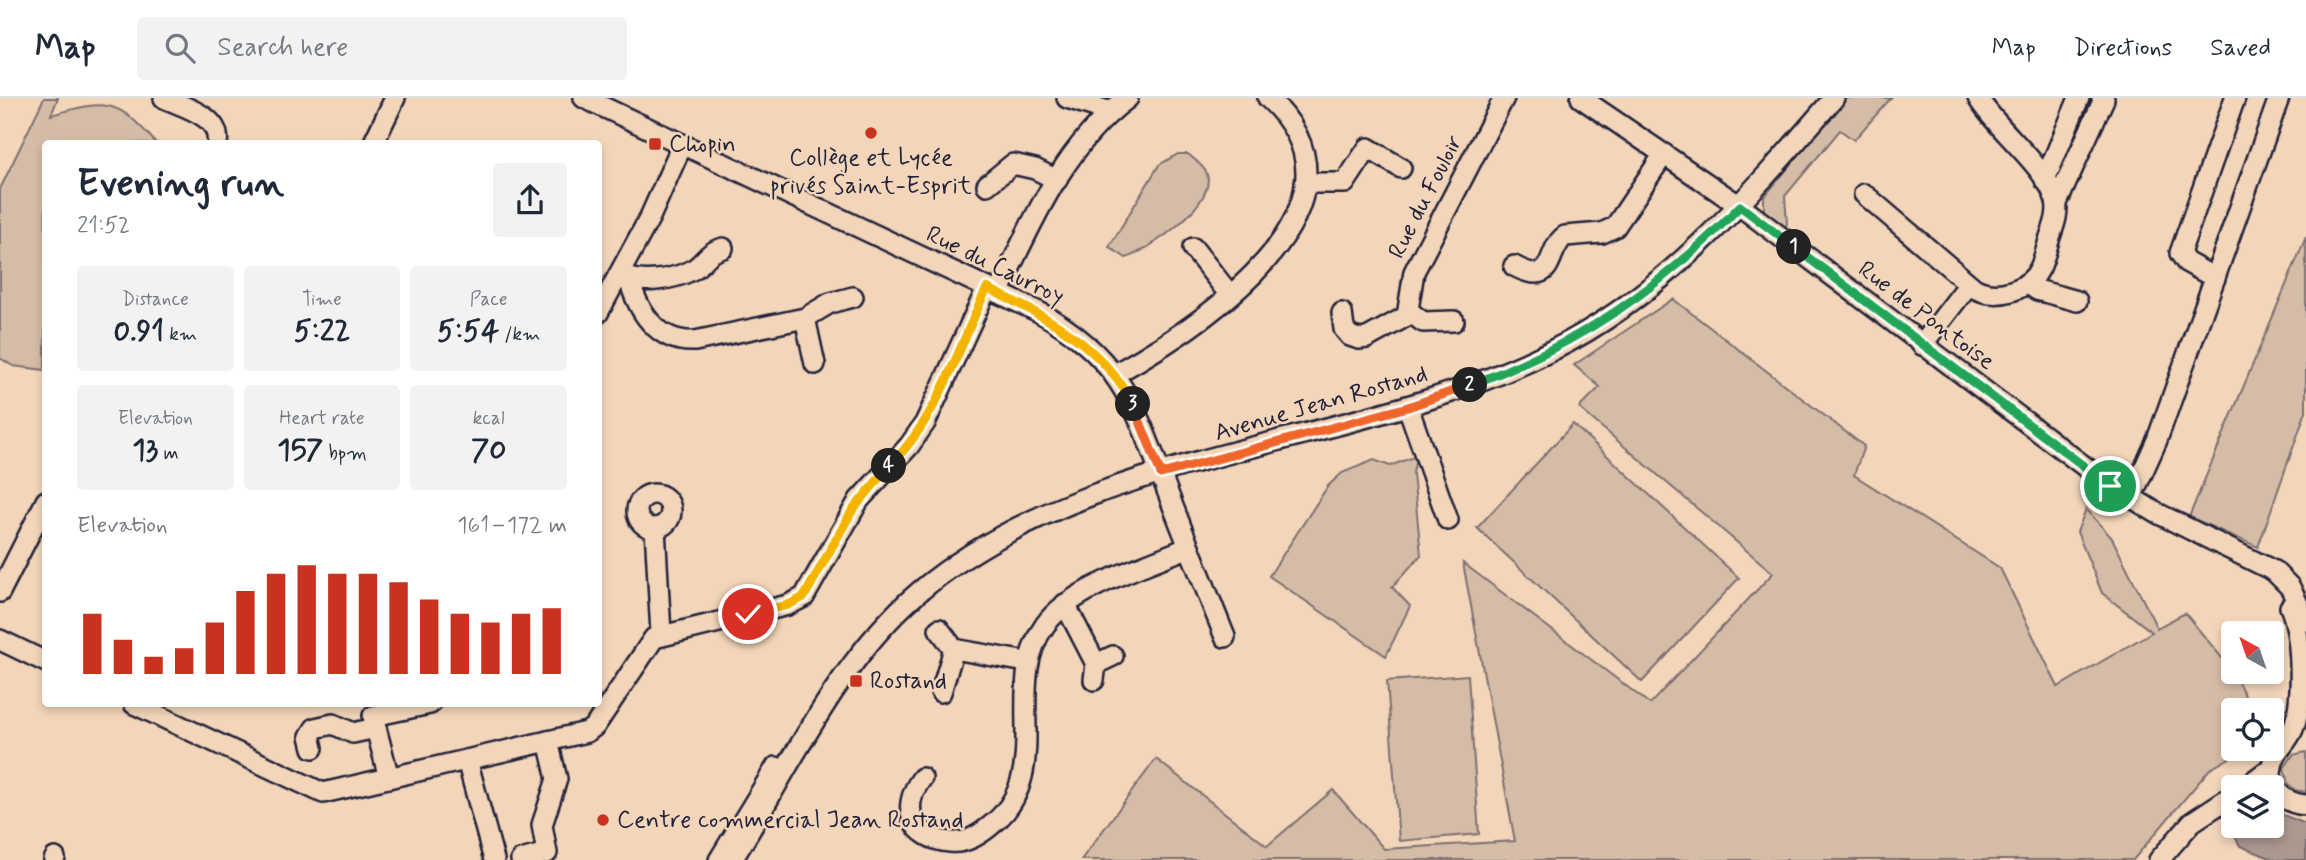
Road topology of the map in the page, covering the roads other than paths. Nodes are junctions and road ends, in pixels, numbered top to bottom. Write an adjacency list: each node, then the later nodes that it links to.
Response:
1 (164, 98): 16 (street)
2 (395, 98): 17 (street)
3 (584, 98): 18 (street, Rue du Caurroy)
4 (1067, 98): 15 (street)
5 (1128, 98): 15 (street)
6 (1268, 98): 23 (street)
7 (1504, 98): 40 (street, Rue du Fouloir)
8 (1581, 98): 19 (street, Rue de Pontoise)
9 (1834, 98): 27 (street, Avenue Jean Rostand)
10 (1978, 98): 22 (street)
11 (2079, 98): 22 (street)
12 (2102, 98): 26 (street)
13 (2235, 98): 32 (street)
14 (2276, 99): 32 (street)
15 (1111, 112): 21 (street)
16 (217, 140)
17 (380, 140)
18 (682, 145): 31 (street); 35 (street, Rue du Caurroy)
19 (1664, 154): 27 (street, Rue de Pontoise); 30 (street)
20 (1401, 168): 23 (street)
21 (1057, 180): 24 (street); 35 (street)
22 (2045, 180): 26 (street)
23 (1305, 183): 36 (street)
24 (987, 184)
25 (1864, 194): 34 (street)
26 (2057, 203): 33 (street)
27 (1740, 206): 44 (street, Rue de Pontoise); 47 (street, Avenue Jean Rostand)
28 (723, 248): 31 (street)
29 (1193, 248): 36 (street)
30 (1521, 269)
31 (624, 277): 39 (street); 42 (street)
32 (2215, 278): 49 (street)
33 (2027, 283): 34 (street); 38 (street)
34 (1969, 284): 44 (street)
35 (992, 290): 46 (street, Rue du Caurroy); 59 (street)
36 (1230, 295): 46 (street)
37 (853, 297): 42 (street)
38 (2077, 301)
39 (602, 307)
40 (1410, 312): 41 (street); 43 (street)
41 (1342, 313)
42 (804, 318): 45 (street)
43 (1454, 321)
44 (1922, 345): 49 (street, Rue de Pontoise)
45 (815, 364)
46 (1115, 374): 48 (street, Rue du Caurroy)
47 (1408, 407): 48 (street, Avenue Jean Rostand); 51 (street)
48 (1161, 474): 53 (street, Rue du Caurroy); 66 (street, Avenue Jean Rostand)
49 (2131, 498): 54 (street, Rue de Pontoise)
50 (42, 509): 55 (street)
51 (1448, 520)
52 (654, 528): 59 (street)
53 (1189, 547): 56 (street); 60 (street, Rue du Caurroy)
54 (2293, 588): 57 (street); 73 (street)
55 (0, 592)
56 (1065, 604): 64 (street); 65 (street)
57 (2306, 621)
58 (939, 629): 62 (street)
59 (661, 634): 72 (street)
60 (1226, 636)
61 (0, 640): 63 (street)
62 (954, 649): 64 (street); 67 (street)
63 (42, 660)
64 (1026, 662): 81 (street)
65 (1101, 667)
66 (834, 692): 87 (street, Avenue Jean Rostand); 88 (street, Avenue Jean Rostand)
67 (941, 692)
68 (140, 707): 80 (street)
69 (416, 707): 70 (street)
70 (376, 728): 74 (street); 80 (street)
71 (2306, 738): 73 (street)
72 (548, 741): 75 (street); 86 (street)
73 (2284, 746)
74 (313, 748)
75 (467, 760): 80 (street); 85 (street)
76 (2275, 761): 77 (street)
77 (2272, 767): 78 (street); 79 (street)
78 (2261, 775)
79 (2272, 775)
80 (389, 778)
81 (922, 778)
82 (2284, 798): 84 (street)
83 (2221, 803): 89 (street)
84 (2306, 805)
85 (494, 860)
86 (521, 860)
87 (719, 860)
88 (732, 860)
89 (2159, 860)

